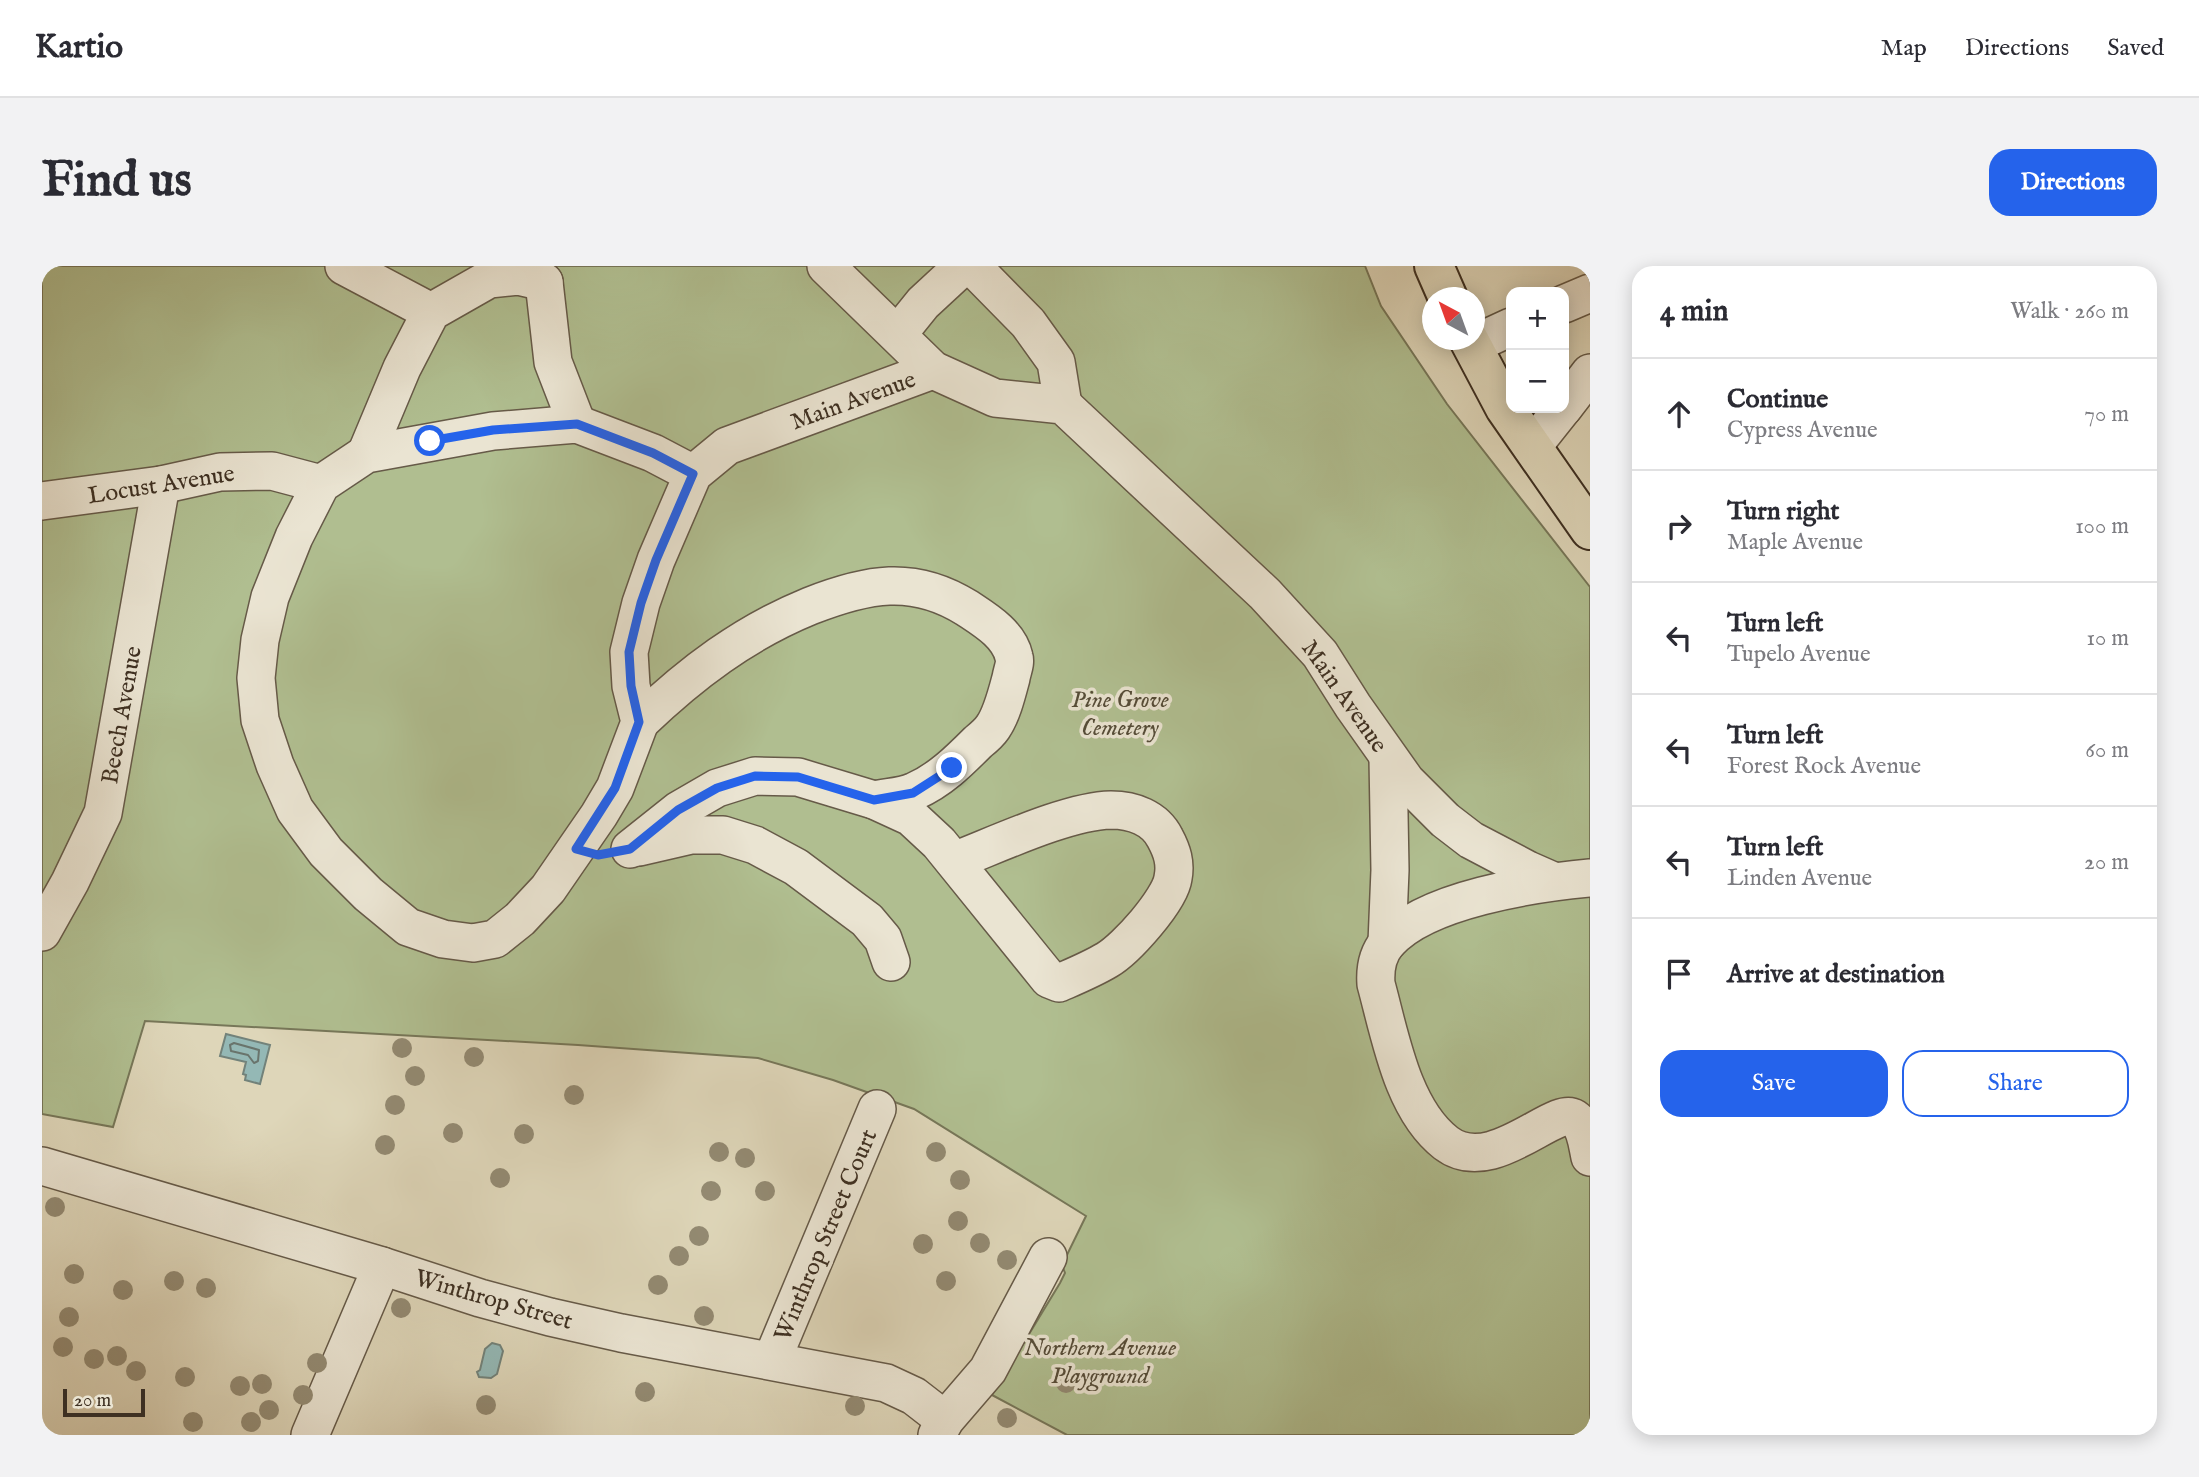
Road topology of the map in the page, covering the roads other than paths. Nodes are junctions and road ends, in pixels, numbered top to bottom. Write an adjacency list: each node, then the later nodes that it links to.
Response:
1 (344, 266): 10 (street)
2 (826, 266): 12 (street)
3 (963, 266): 12 (street)
4 (972, 266): 18 (street)
5 (1434, 266): 7 (main road)
6 (552, 274): 10 (street); 20 (street)
7 (1443, 287)
8 (1590, 293): 9 (street)
9 (1569, 302)
10 (431, 312): 22 (street)
11 (1506, 329): 13 (street)
12 (898, 334): 15 (street)
13 (1485, 337)
14 (1474, 350): 21 (main road)
15 (933, 370): 18 (street, Main Avenue); 23 (street, Main Avenue)
16 (1590, 373): 17 (street)
17 (1569, 399)
18 (1063, 405): 29 (street, Main Avenue)
19 (1558, 413): 21 (street)
20 (577, 424): 22 (street); 23 (street)
21 (1532, 447): 27 (main road)
22 (366, 454): 24 (street)
23 (693, 474): 28 (street)
24 (321, 484): 25 (street, Locust Avenue); 31 (street)
25 (161, 485): 26 (street, Locust Avenue); 36 (street, Beech Avenue)
26 (42, 501)
27 (1590, 530)
28 (639, 722): 30 (street); 31 (street)
29 (1388, 758): 35 (street, Main Avenue); 37 (street)
30 (874, 800): 32 (street); 33 (street)
31 (576, 849): 32 (street)
32 (630, 849): 38 (street)
33 (954, 861): 33 (street)
34 (1590, 878): 35 (street, Main Avenue)
35 (1553, 881): 37 (street)
36 (42, 932)
37 (1387, 943): 40 (street)
38 (891, 962)
39 (877, 1109): 44 (street, Winthrop Street Court)
40 (1590, 1157)
41 (42, 1166): 43 (street, Winthrop Street)
42 (1048, 1256): 45 (street)
43 (382, 1266): 44 (street, Winthrop Street); 46 (street)
44 (772, 1360): 45 (street, Winthrop Street)
45 (941, 1427)
46 (310, 1435)

